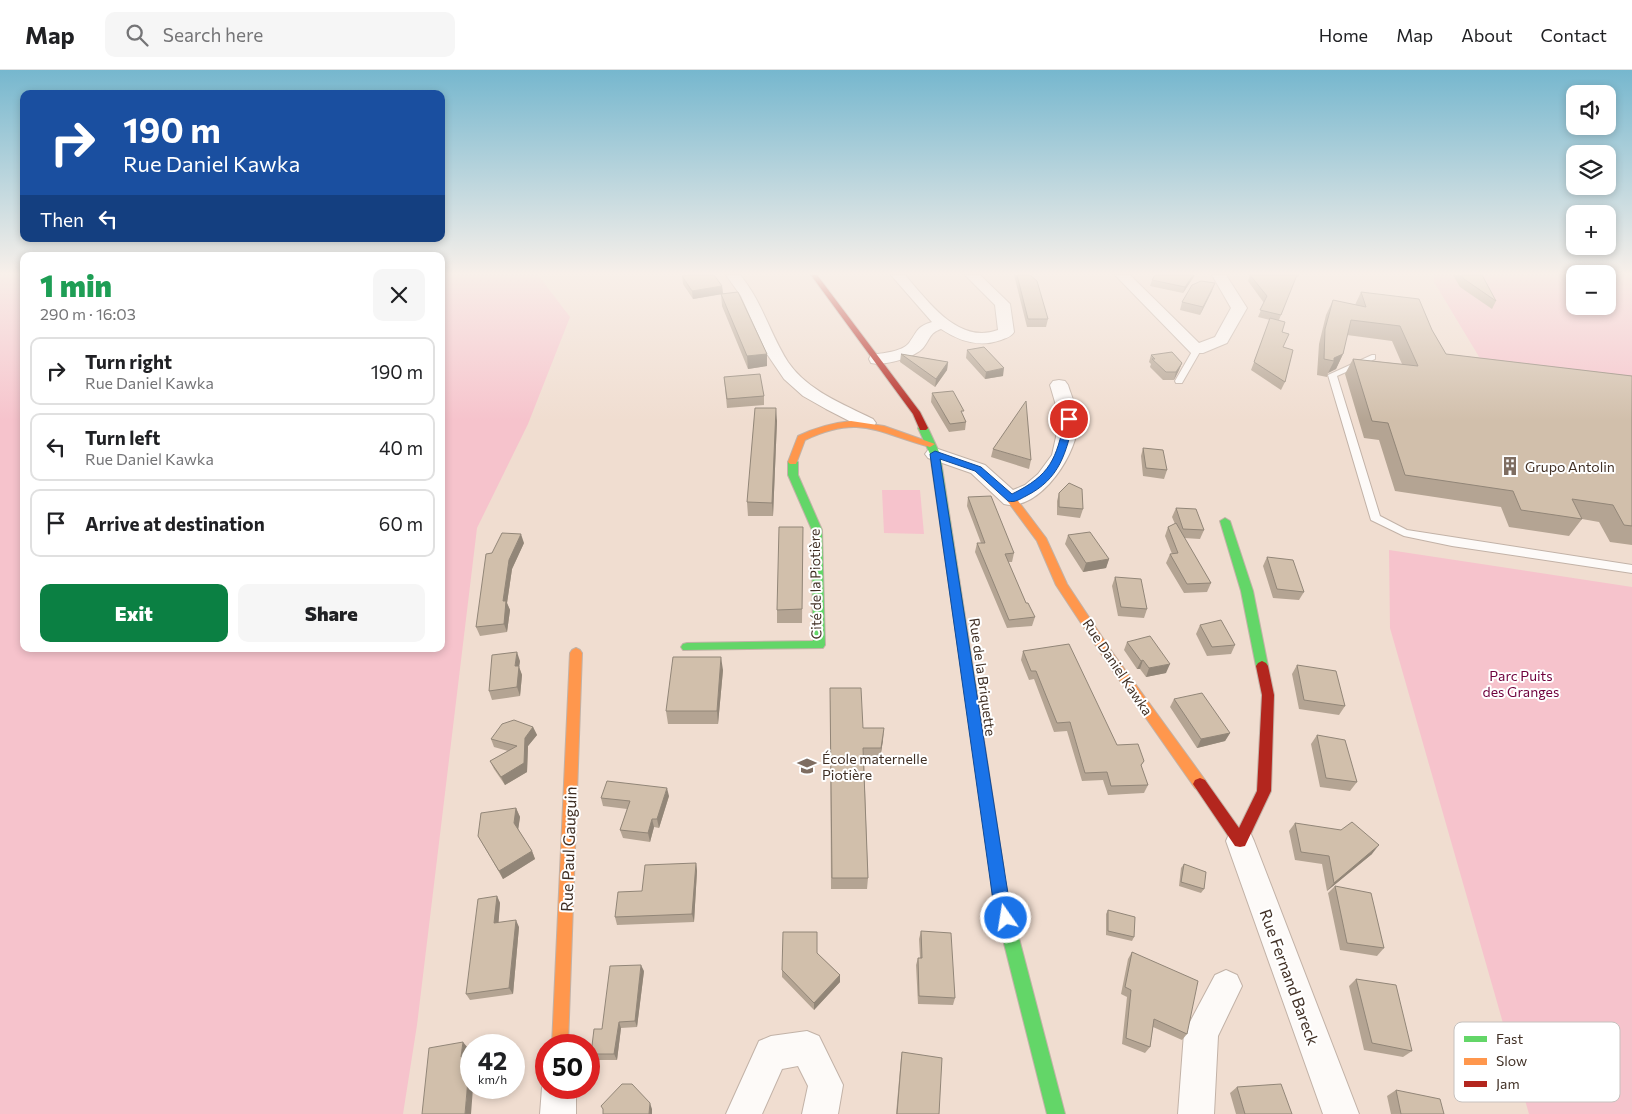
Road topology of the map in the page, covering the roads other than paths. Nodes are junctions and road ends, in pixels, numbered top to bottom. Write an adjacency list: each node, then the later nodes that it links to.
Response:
1 (762, 324): 12 (street, Cité de la Piotière)
2 (851, 324): 9 (street, Rue de la Briquette)
3 (940, 324): 4 (street); 9 (street)
4 (1005, 324)
5 (1171, 324): 7 (street)
6 (1230, 324): 7 (street)
7 (1197, 350): 10 (lane)
8 (1372, 357): 16 (lane)
9 (877, 358): 13 (street, Rue de la Briquette)
10 (1179, 381)
11 (1059, 385): 14 (street)
12 (867, 423): 13 (street, Cité de la Piotière); 17 (street, Cité de la Piotière)
13 (933, 449): 14 (street, Rue Daniel Kawka); 26 (street, Rue de la Briquette)
14 (1011, 499): 19 (street, Rue Daniel Kawka)
15 (1226, 521): 19 (street)
16 (1632, 568)
17 (687, 647)
18 (576, 653): 21 (street, Rue Paul Gauguin)
19 (1236, 836): 28 (street, Rue Fernand Bareck)
20 (1226, 986): 27 (street)
21 (560, 1034)
22 (559, 1099): 23 (street)
23 (558, 1114)
24 (744, 1114): 25 (street)
25 (820, 1114)
26 (1056, 1114)
27 (1196, 1114)
28 (1341, 1114)

